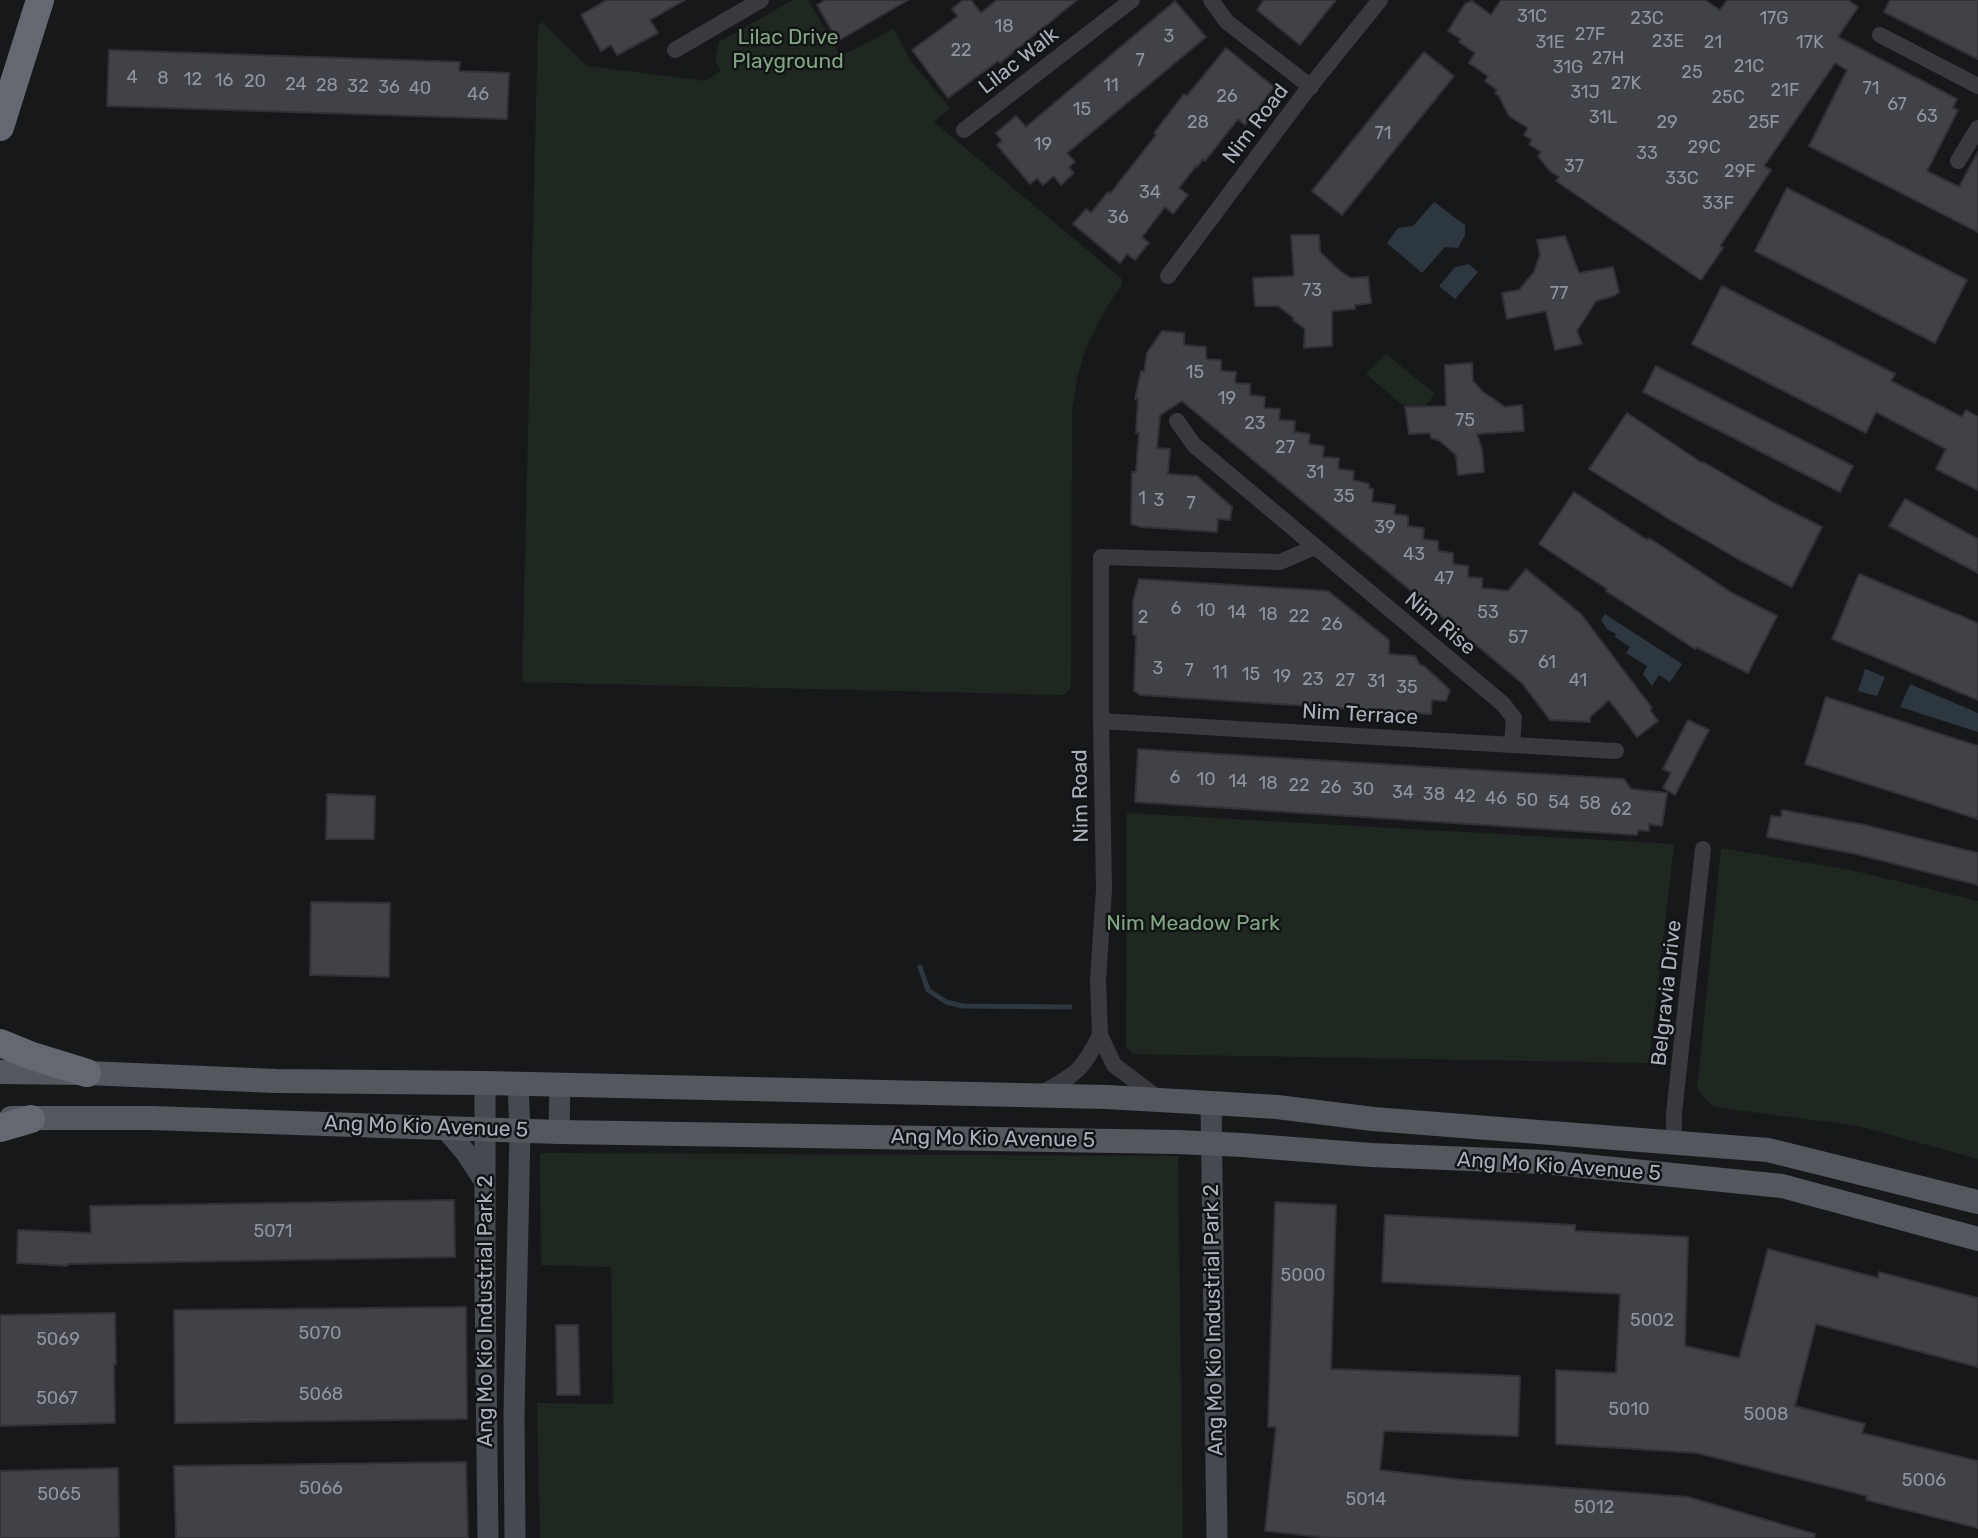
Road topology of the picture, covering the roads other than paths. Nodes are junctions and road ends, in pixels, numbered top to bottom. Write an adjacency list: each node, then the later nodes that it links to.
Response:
1 (40, 0): 10 (highway)
2 (761, 0): 7 (street)
3 (1132, 0): 12 (street, Lilac Walk)
4 (1211, 0): 9 (street)
5 (1380, 0): 9 (street, Nim Road)
6 (1880, 35): 8 (street)
7 (675, 50)
8 (1978, 86)
9 (1311, 87): 14 (street, Nim Road)
10 (0, 127)
11 (1978, 128): 13 (street)
12 (964, 130)
13 (1958, 161)
14 (1168, 276)
15 (1177, 421): 16 (street, Nim Rise)
16 (1315, 547): 17 (street, Nim Road); 18 (street, Nim Rise)
17 (1101, 721): 18 (street, Nim Terrace); 21 (street, Nim Road)
18 (1512, 745): 19 (street, Nim Terrace)
19 (1616, 751)
20 (1703, 849): 39 (street, Belgravia Drive)
21 (1100, 1035): 28 (street); 29 (street)
22 (0, 1043): 24 (highway)
23 (0, 1072): 24 (main road, Ang Mo Kio Avenue 5)
24 (86, 1073): 25 (main road, Ang Mo Kio Avenue 5)
25 (485, 1083): 26 (main road, Ang Mo Kio Avenue 5); 35 (street, Ang Mo Kio Industrial Park 2)
26 (518, 1085): 27 (main road, Ang Mo Kio Avenue 5); 36 (street, Ang Mo Kio Industrial Park 2)
27 (560, 1086): 28 (main road, Ang Mo Kio Avenue 5); 37 (street)
28 (1037, 1096): 29 (main road, Ang Mo Kio Avenue 5)
29 (1161, 1100): 30 (main road, Ang Mo Kio Avenue 5)
30 (1211, 1103): 38 (street, Ang Mo Kio Industrial Park 2); 39 (main road, Ang Mo Kio Avenue 5)
31 (0, 1118): 32 (main road, Ang Mo Kio Avenue 5)
32 (32, 1119): 33 (main road, Ang Mo Kio Avenue 5); 34 (highway)
33 (444, 1127): 35 (main road, Ang Mo Kio Avenue 5); 40 (street)
34 (0, 1128)
35 (485, 1130): 36 (main road, Ang Mo Kio Avenue 5); 40 (street, Ang Mo Kio Industrial Park 2)
36 (520, 1130): 37 (main road, Ang Mo Kio Avenue 5); 44 (street, Ang Mo Kio Industrial Park 2)
37 (559, 1132): 38 (main road, Ang Mo Kio Avenue 5)
38 (1211, 1143): 42 (main road, Ang Mo Kio Avenue 5); 45 (street, Ang Mo Kio Industrial Park 2)
39 (1674, 1143): 41 (main road, Ang Mo Kio Avenue 5)
40 (485, 1182): 43 (street, Ang Mo Kio Industrial Park 2)
41 (1978, 1202)
42 (1978, 1240)
43 (488, 1538)
44 (515, 1538)
45 (1217, 1538)

